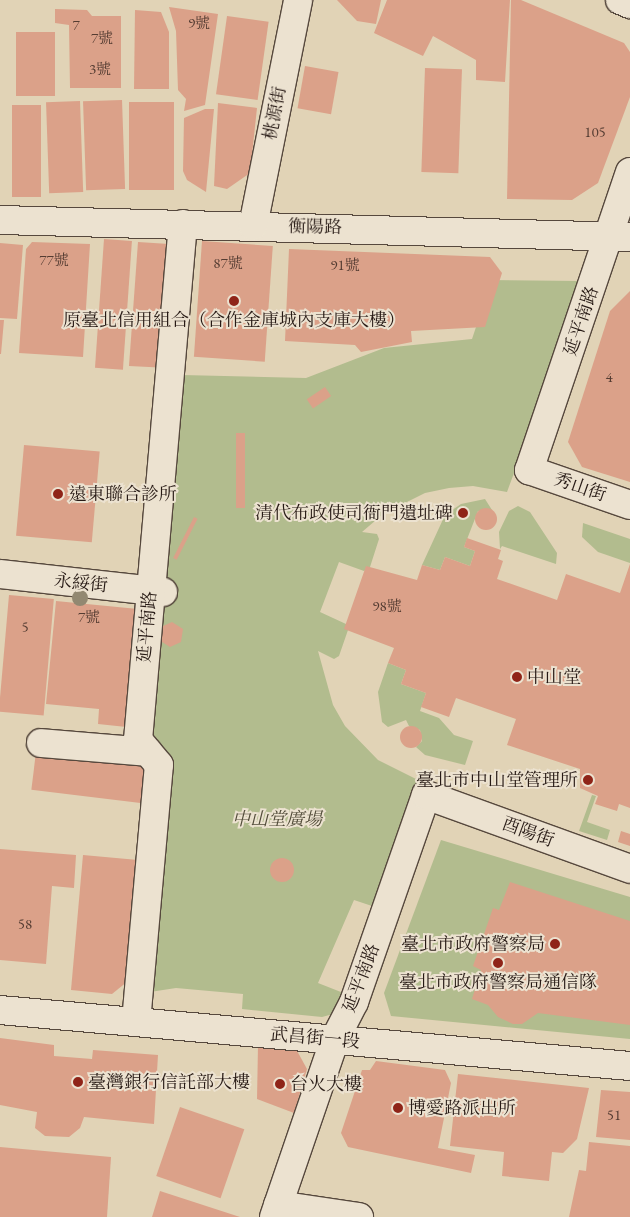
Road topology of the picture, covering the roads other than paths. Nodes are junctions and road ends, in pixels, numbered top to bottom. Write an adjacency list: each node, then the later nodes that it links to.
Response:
1 (298, 0): 7 (street, 桃源街)
2 (620, 0): 3 (street)
3 (630, 4)
4 (630, 172): 8 (street, 延平南路)
5 (0, 220): 6 (street, 衡陽路)
6 (183, 224): 7 (street, 衡陽路); 12 (street, 延平南路)
7 (253, 226): 8 (street, 衡陽路)
8 (620, 237): 9 (street, 延平南路)
9 (529, 470): 10 (street, 秀山街)
10 (630, 505)
11 (0, 574): 12 (street, 永綏街)
12 (157, 592): 14 (street, 延平南路)
13 (41, 743): 14 (street)
14 (148, 752): 18 (street, 延平南路)
15 (426, 795): 16 (street, 酉陽街); 19 (street, 延平南路)
16 (630, 869)
17 (0, 1010): 18 (street, 武昌街一段)
18 (136, 1022): 19 (street, 武昌街一段)
19 (335, 1039): 20 (street, 武昌街一段); 21 (street, 延平南路)
20 (630, 1066)
21 (276, 1211): 22 (street)
22 (359, 1217)

